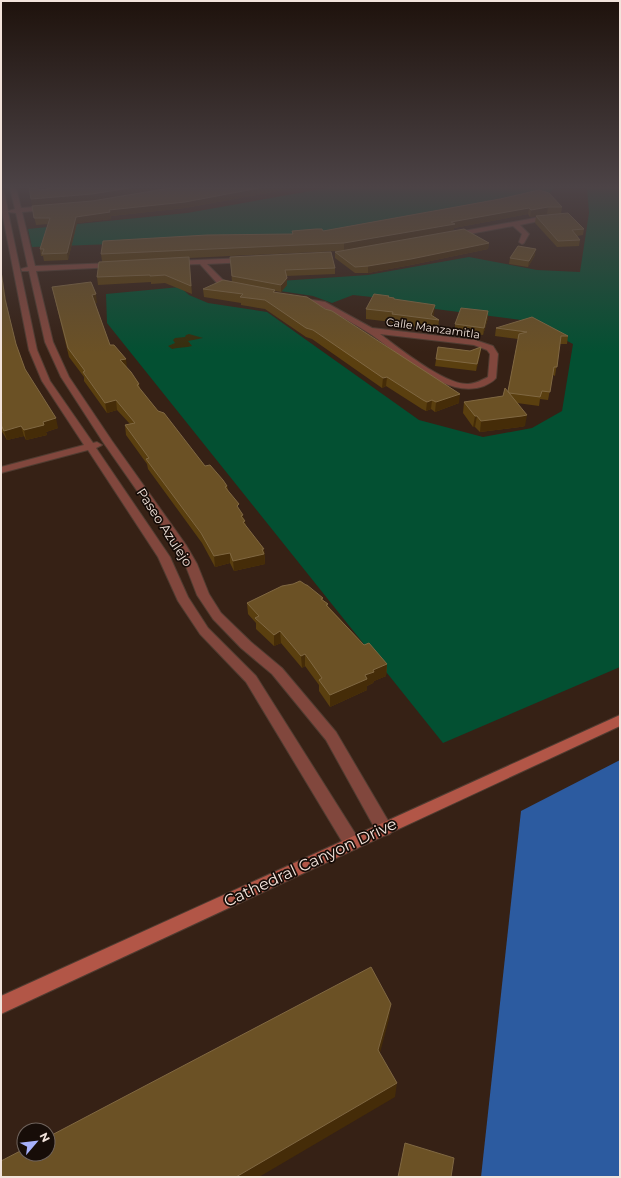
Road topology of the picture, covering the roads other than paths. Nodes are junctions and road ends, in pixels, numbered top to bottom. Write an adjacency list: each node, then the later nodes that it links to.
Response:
1 (13, 243): 8 (street, Paseo Azulejo)
2 (25, 243): 7 (street, Paseo Azulejo)
3 (256, 259): 4 (street)
4 (202, 262): 5 (street); 9 (street)
5 (163, 263)
6 (124, 265): 7 (street)
7 (31, 268): 8 (street); 12 (street, Paseo Azulejo)
8 (18, 269): 13 (street, Paseo Azulejo)
9 (241, 289)
10 (286, 297): 11 (street, Calle Manzamitla)
11 (370, 330): 11 (street, Calle Manzamitla)
12 (108, 442): 13 (street); 16 (street, Paseo Azulejo)
13 (90, 447): 14 (street); 17 (street, Paseo Azulejo)
14 (1, 470)
15 (620, 720): 16 (street, Cathedral Canyon Drive)
16 (384, 828): 17 (street, Cathedral Canyon Drive)
17 (352, 843): 18 (street, Cathedral Canyon Drive)
18 (1, 1005)

